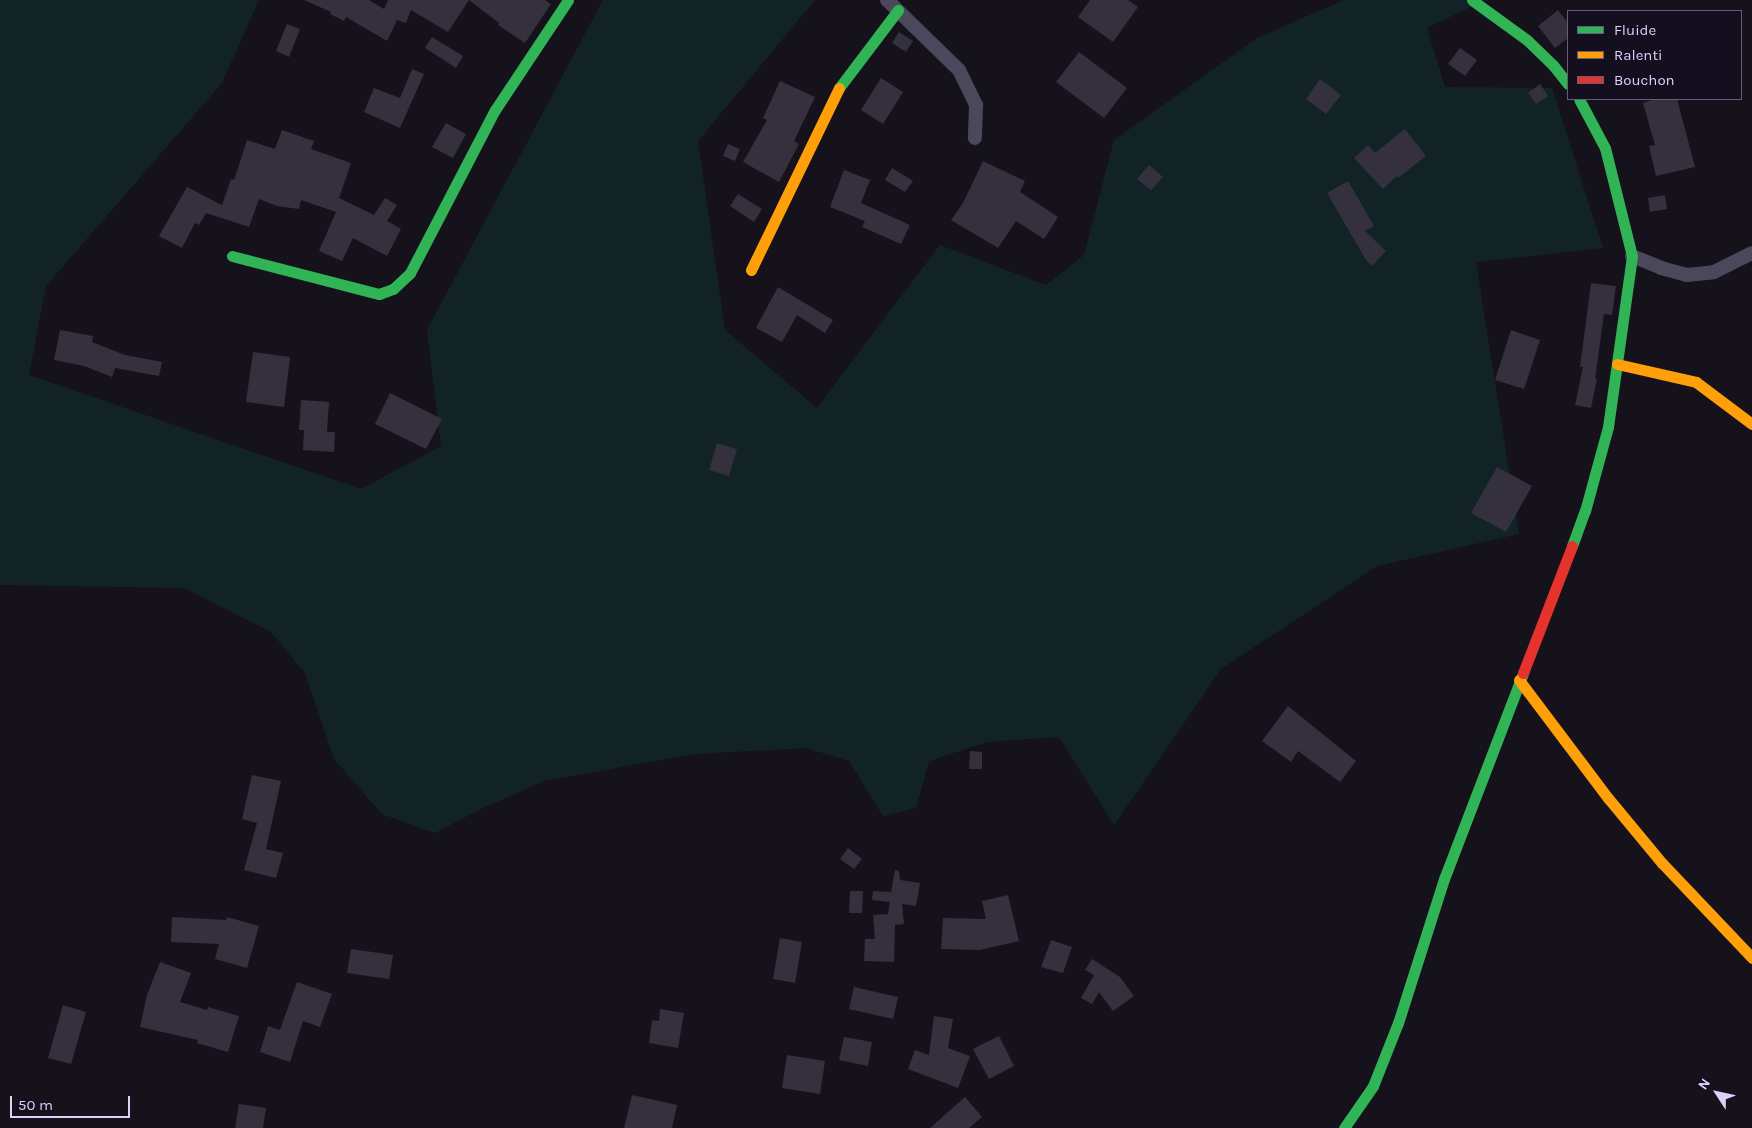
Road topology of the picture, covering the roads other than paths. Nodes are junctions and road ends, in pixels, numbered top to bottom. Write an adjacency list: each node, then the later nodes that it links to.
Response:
1 (568, 0): 9 (street)
2 (887, 0): 4 (street)
3 (1472, 0): 5 (street)
4 (898, 10): 7 (street); 11 (street)
5 (1567, 83)
6 (1580, 100): 10 (street)
7 (975, 138)
8 (1752, 252): 10 (street)
9 (232, 256)
10 (1632, 256): 12 (street)
11 (750, 270)
12 (1617, 364): 13 (street); 14 (street)
13 (1752, 424)
14 (1519, 680): 15 (street); 16 (street)
15 (1752, 958)
16 (1344, 1128)

